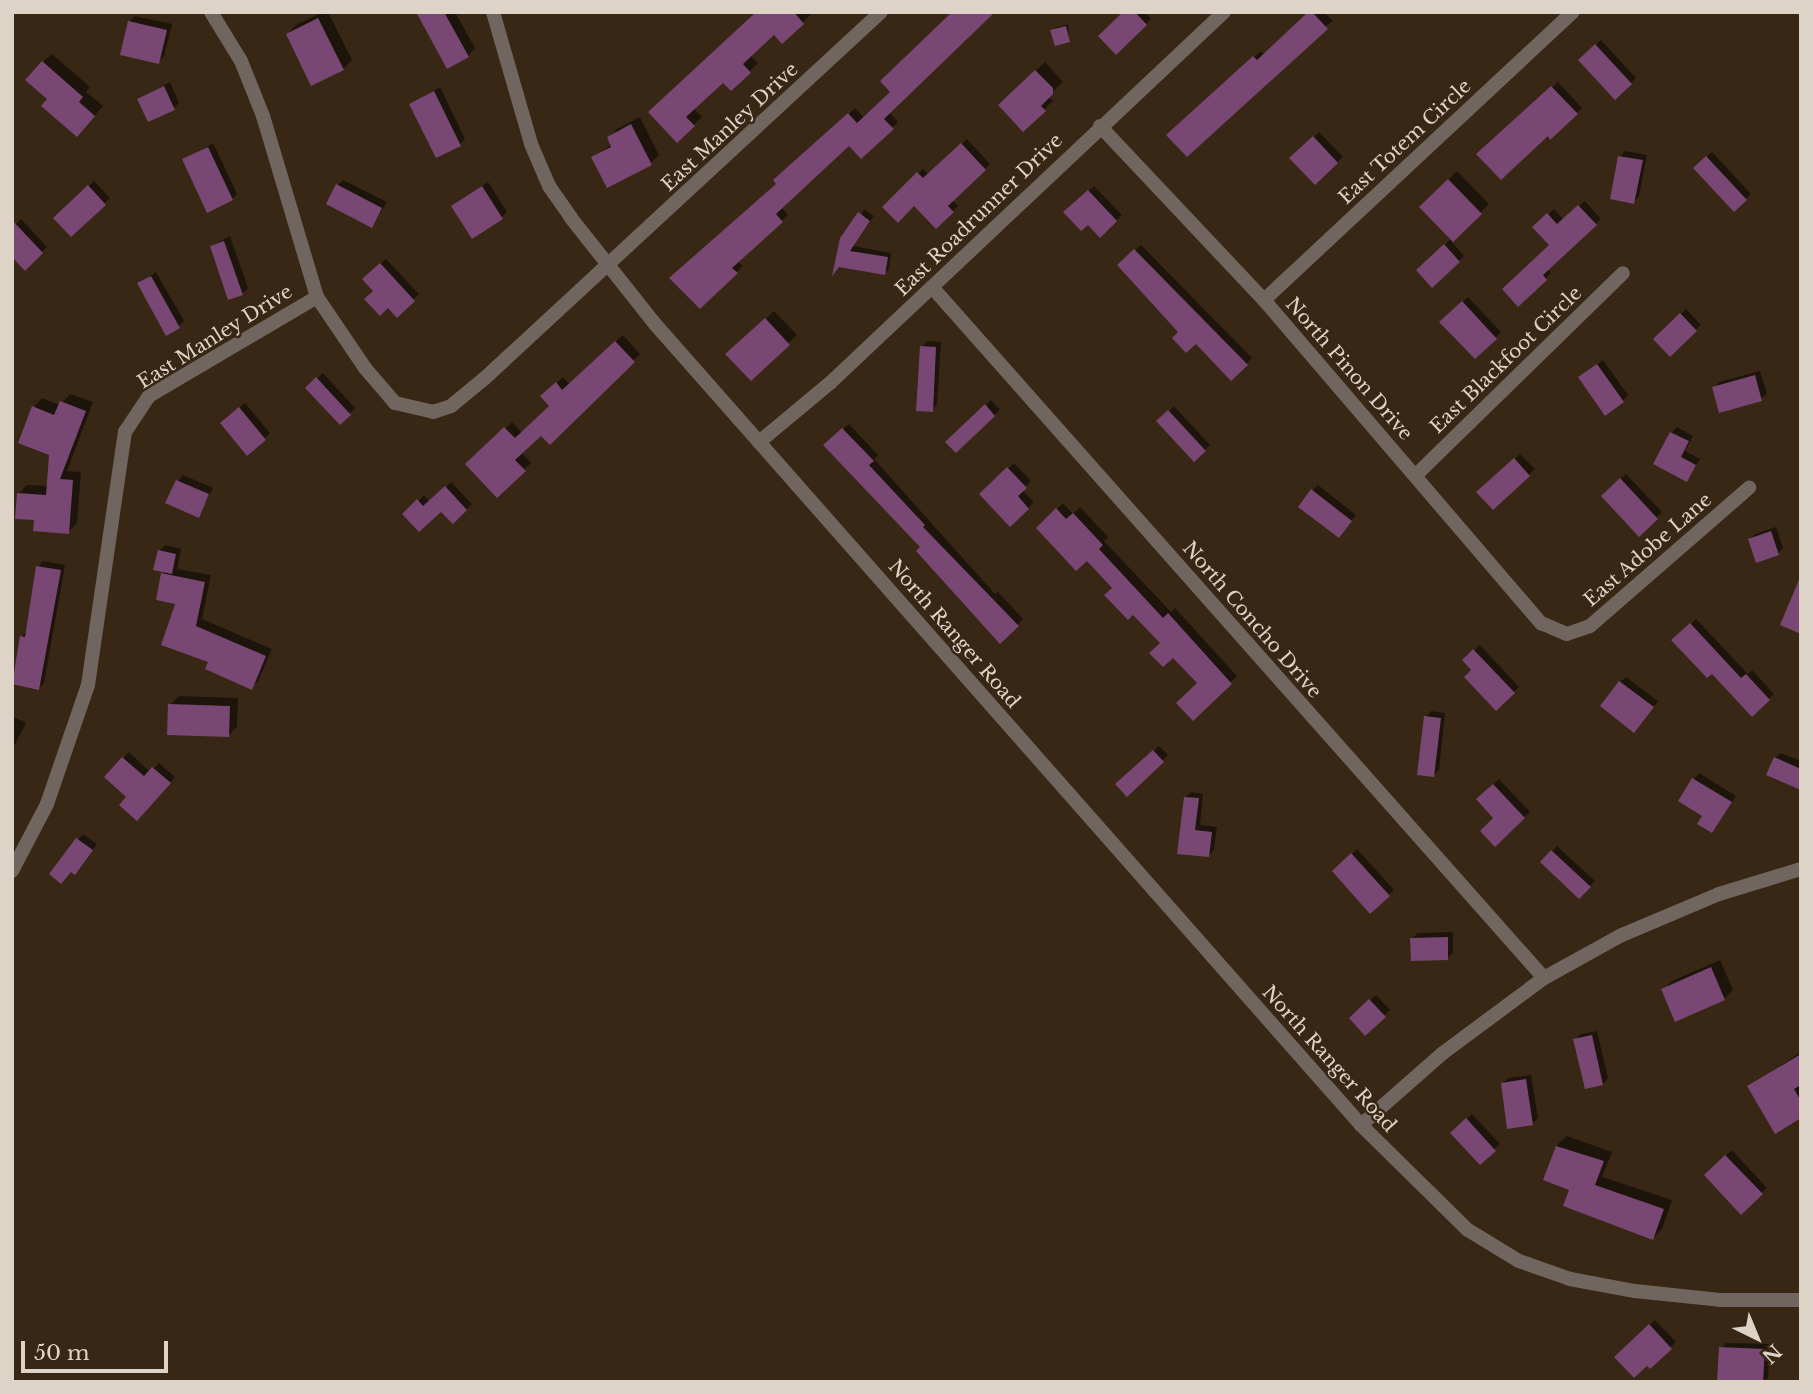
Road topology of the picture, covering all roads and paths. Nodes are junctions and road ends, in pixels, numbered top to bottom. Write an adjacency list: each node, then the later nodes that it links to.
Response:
1 (211, 12): 10 (street)
2 (493, 12): 7 (street, North Ranger Road)
3 (881, 12): 7 (street, East Manley Drive)
4 (1224, 12): 6 (street, East Roadrunner Drive)
5 (1573, 12): 11 (street, East Totem Circle)
6 (1100, 125): 9 (street, East Roadrunner Drive); 11 (street, North Pinon Drive)
7 (609, 267): 10 (street, East Manley Drive); 12 (street, North Ranger Road)
8 (1623, 273): 13 (street, East Blackfoot Circle)
9 (932, 287): 12 (street, East Roadrunner Drive); 18 (street, North Concho Drive)
10 (317, 297): 17 (street, East Manley Drive)
11 (1264, 300): 13 (street, North Pinon Drive)
12 (759, 442): 19 (street, North Ranger Road)
13 (1416, 475): 15 (street, North Pinon Drive)
14 (1749, 488): 15 (street, East Adobe Lane)
15 (1567, 634)
16 (1801, 869): 18 (street)
17 (12, 871)
18 (1544, 978): 19 (street)
19 (1361, 1125): 20 (street, North Ranger Road)
20 (1801, 1300)

